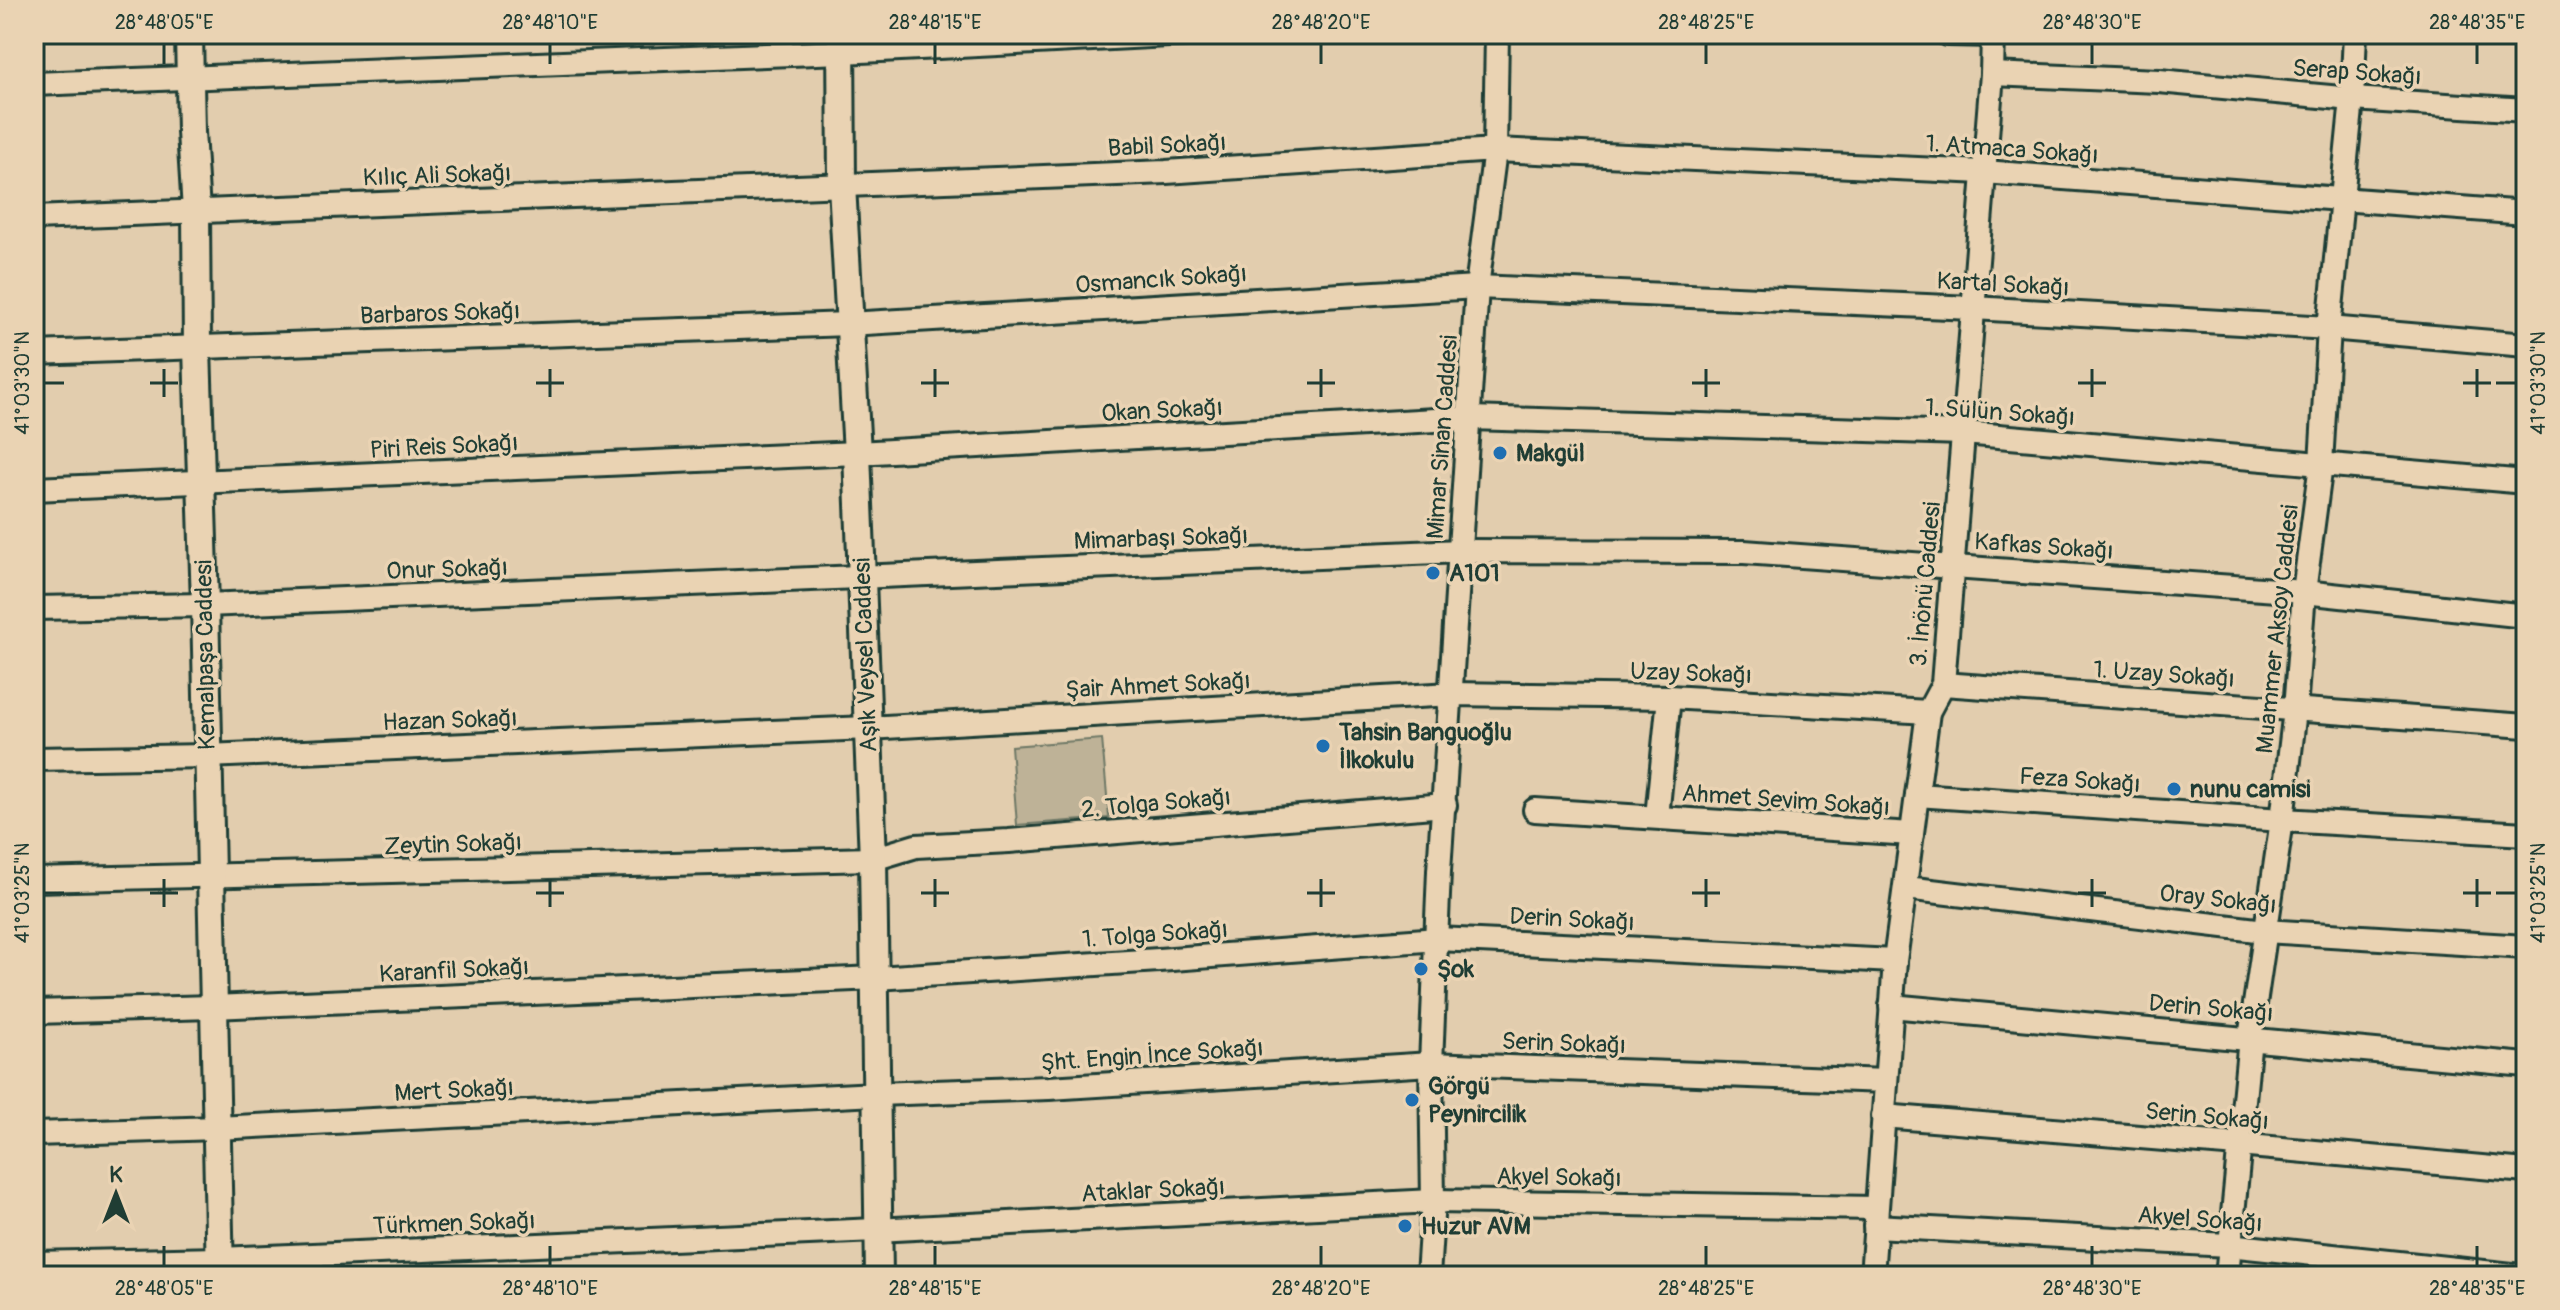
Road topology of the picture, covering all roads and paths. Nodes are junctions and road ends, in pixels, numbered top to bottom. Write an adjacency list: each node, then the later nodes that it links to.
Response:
1 (189, 34): 9 (main road, Kemalpaşa Caddesi)
2 (1188, 34): 7 (street)
3 (1497, 34): 13 (street, Mimar Sinan Caddesi)
4 (1947, 34): 6 (street)
5 (2355, 34): 11 (street, Muammer Aksoy Caddesi)
6 (1993, 35): 8 (street, 3. İnönü Caddesi)
7 (841, 43): 9 (street); 15 (main road, Aşık Veysel Caddesi)
8 (1992, 74): 11 (street, Serap Sokağı); 14 (street, 3. İnönü Caddesi)
9 (191, 76): 10 (street); 17 (main road, Kemalpaşa Caddesi)
10 (34, 84)
11 (2352, 99): 12 (street, Serap Sokağı); 16 (street, Muammer Aksoy Caddesi)
12 (2526, 110)
13 (1495, 150): 14 (street, 1. Atmaca Sokağı); 15 (street, Babil Sokağı); 20 (street, Mimar Sinan Caddesi)
14 (1984, 172): 16 (street, 1. Atmaca Sokağı); 21 (street, 3. İnönü Caddesi)
15 (842, 185): 17 (street, Kılıç Ali Sokağı); 22 (main road, Aşık Veysel Caddesi)
16 (2342, 201): 18 (street, 1. Atmaca Sokağı); 23 (street, Muammer Aksoy Caddesi)
17 (196, 211): 19 (street, Kılıç Ali Sokağı); 25 (main road, Kemalpaşa Caddesi)
18 (2526, 213)
19 (34, 218)
20 (1477, 287): 21 (street, Kartal Sokağı); 22 (street, Osmancık Sokağı); 27 (street, Mimar Sinan Caddesi)
21 (1973, 308): 23 (street, Kartal Sokağı); 28 (street, 3. İnönü Caddesi)
22 (848, 324): 25 (street, Barbaros Sokağı); 29 (main road, Aşık Veysel Caddesi)
23 (2329, 328): 24 (street, Kartal Sokağı); 30 (street, Muammer Aksoy Caddesi)
24 (2526, 345)
25 (197, 348): 26 (street, Barbaros Sokağı); 32 (main road, Kemalpaşa Caddesi)
26 (34, 353)
27 (1470, 418): 28 (street, 1. Sülün Sokağı); 29 (street, Okan Sokağı); 34 (street, Mimar Sinan Caddesi)
28 (1964, 433): 30 (street, 1. Sülün Sokağı); 35 (street, 3. İnönü Caddesi)
29 (857, 453): 32 (street, Piri Reis Sokağı); 36 (main road, Aşık Veysel Caddesi)
30 (2321, 464): 31 (street, 1. Sülün Sokağı); 37 (street, Muammer Aksoy Caddesi)
31 (2526, 482)
32 (201, 484): 33 (street, Piri Reis Sokağı); 38 (main road, Kemalpaşa Caddesi)
33 (34, 489)
34 (1461, 551): 35 (street, Kafkas Sokağı); 36 (street, Mimarbaşı Sokağı); 42 (street, Mimar Sinan Caddesi)
35 (1953, 565): 37 (street, Kafkas Sokağı); 41 (street, 3. İnönü Caddesi)
36 (863, 577): 38 (street, Onur Sokağı); 47 (main road, Aşık Veysel Caddesi)
37 (2304, 592): 40 (street, Kafkas Sokağı); 44 (street, Muammer Aksoy Caddesi)
38 (205, 605): 39 (street, Onur Sokağı); 48 (main road, Kemalpaşa Caddesi)
39 (34, 608)
40 (2526, 616)
41 (1943, 684): 44 (street, 1. Uzay Sokağı); 45 (street, 3. İnönü Caddesi)
42 (1452, 694): 43 (street, Uzay Sokağı); 47 (street, Şair Ahmet Sokağı); 51 (street, Mimar Sinan Caddesi)
43 (1669, 697): 45 (street, Uzay Sokağı); 53 (street, Ahmet Sevim Sokağı)
44 (2295, 710): 46 (street, 1. Uzay Sokağı); 54 (street, Muammer Aksoy Caddesi)
45 (1928, 712): 50 (street, 3. İnönü Caddesi)
46 (2526, 726)
47 (868, 728): 48 (street, Hazan Sokağı); 57 (main road, Aşık Veysel Caddesi)
48 (207, 756): 49 (street, Hazan Sokağı); 58 (main road, Kemalpaşa Caddesi)
49 (34, 759)
50 (1917, 795): 54 (street, Feza Sokağı); 55 (street, 3. İnönü Caddesi)
51 (1445, 805): 57 (street, 2. Tolga Sokağı); 62 (street, Mimar Sinan Caddesi)
52 (1535, 810): 53 (street, Ahmet Sevim Sokağı)
53 (1657, 817): 55 (street, Ahmet Sevim Sokağı)
54 (2282, 820): 56 (street, Feza Sokağı); 61 (street, Muammer Aksoy Caddesi)
55 (1912, 834): 60 (street, 3. İnönü Caddesi)
56 (2526, 834)
57 (873, 859): 58 (street, Zeytin Sokağı); 65 (main road, Aşık Veysel Caddesi)
58 (210, 876): 59 (street, Zeytin Sokağı); 67 (main road, Kemalpaşa Caddesi)
59 (34, 880)
60 (1906, 888): 61 (street, Oray Sokağı); 64 (street, 3. İnönü Caddesi)
61 (2265, 931): 63 (street, Oray Sokağı); 69 (street, Muammer Aksoy Caddesi)
62 (1438, 939): 64 (street, Derin Sokağı); 65 (street, 1. Tolga Sokağı); 70 (street, Mimar Sinan Caddesi)
63 (2526, 947)
64 (1895, 961): 66 (street, 3. İnönü Caddesi)
65 (876, 978): 67 (street, Karanfil Sokağı); 73 (main road, Aşık Veysel Caddesi)
66 (1891, 1006): 69 (street, Derin Sokağı); 72 (street, 3. İnönü Caddesi)
67 (213, 1007): 68 (street, Karanfil Sokağı); 75 (main road, Kemalpaşa Caddesi)
68 (34, 1012)
69 (2250, 1038): 71 (street, Derin Sokağı); 77 (street, Muammer Aksoy Caddesi)
70 (1431, 1064): 72 (street, Serin Sokağı); 73 (street, Şht. Engin İnce Sokağı); 79 (street, Mimar Sinan Caddesi)
71 (2526, 1065)
72 (1886, 1081): 74 (street, 3. İnönü Caddesi)
73 (876, 1094): 75 (street, Mert Sokağı); 81 (main road, Aşık Veysel Caddesi)
74 (1883, 1116): 77 (street, Serin Sokağı); 80 (street, 3. İnönü Caddesi)
75 (217, 1128): 76 (street, Mert Sokağı); 84 (main road, Kemalpaşa Caddesi)
76 (34, 1134)
77 (2238, 1145): 78 (street, Serin Sokağı); 82 (street, Muammer Aksoy Caddesi)
78 (2526, 1171)
79 (1433, 1201): 80 (street, Akyel Sokağı); 81 (street, Ataklar Sokağı); 86 (street, Mimar Sinan Caddesi)
80 (1876, 1217): 82 (street, Akyel Sokağı); 87 (street, 3. İnönü Caddesi)
81 (876, 1230): 84 (street, Türkmen Sokağı); 85 (main road, Aşık Veysel Caddesi)
82 (2228, 1245): 88 (street, Muammer Aksoy Caddesi); 89 (street, Akyel Sokağı)
83 (34, 1263): 84 (street, Türkmen Sokağı)
84 (220, 1268)
85 (879, 1276)
86 (1428, 1276)
87 (1872, 1276)
88 (2227, 1276)
89 (2522, 1276)

